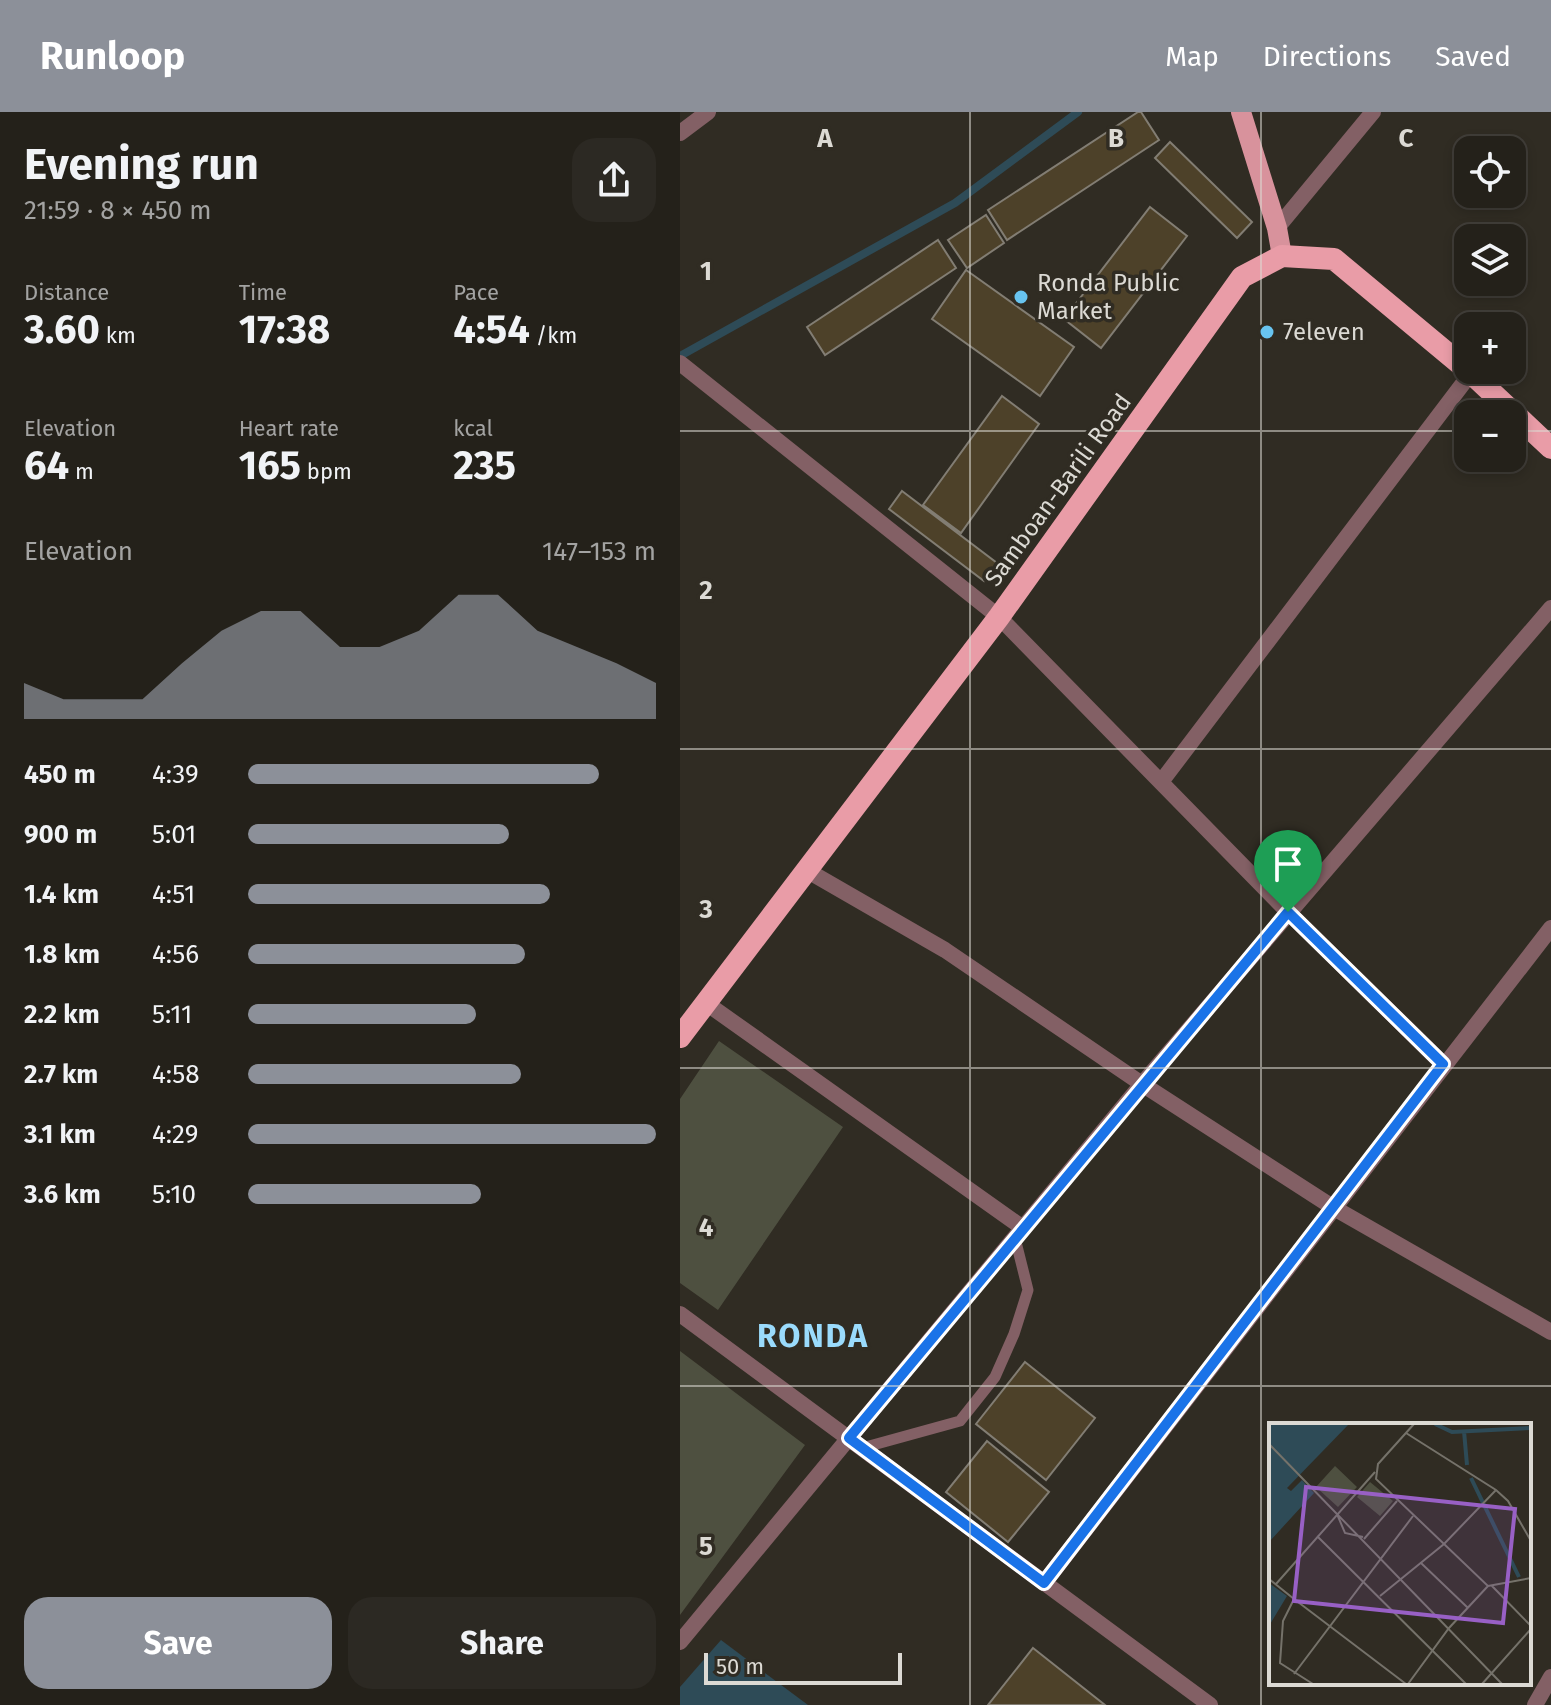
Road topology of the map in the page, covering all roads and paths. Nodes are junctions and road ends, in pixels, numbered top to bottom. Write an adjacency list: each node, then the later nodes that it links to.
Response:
1 (708, 112): 4 (street)
2 (1241, 112): 5 (main road)
3 (1373, 112): 5 (street)
4 (680, 133)
5 (1277, 228): 6 (main road)
6 (1282, 256): 7 (highway); 13 (highway, Samboan-Barili Road)
7 (1454, 359)
8 (685, 368): 13 (street)
9 (1463, 384): 14 (street)
10 (1483, 384): 11 (highway)
11 (1551, 448)
12 (1551, 608): 16 (street)
13 (999, 617): 14 (street); 15 (highway, Samboan-Barili Road)
14 (1161, 782): 16 (street)
15 (808, 871): 18 (highway, Samboan-Barili Road); 21 (street)
16 (1288, 912): 20 (street); 21 (street)
17 (1551, 928): 20 (street)
18 (706, 1003): 19 (highway, Samboan-Barili Road); 23 (street)
19 (680, 1037)
20 (1443, 1064): 22 (street)
21 (1142, 1084): 22 (street); 23 (street)
22 (1334, 1208): 25 (street); 27 (street)
23 (1019, 1233): 26 (street); 26 (lane)
24 (680, 1314): 26 (street)
25 (1551, 1332)
26 (855, 1443): 27 (street); 28 (street)
27 (1044, 1583): 30 (street)
28 (680, 1642)
29 (1551, 1677): 31 (street)
30 (1210, 1705)
31 (1535, 1705)

